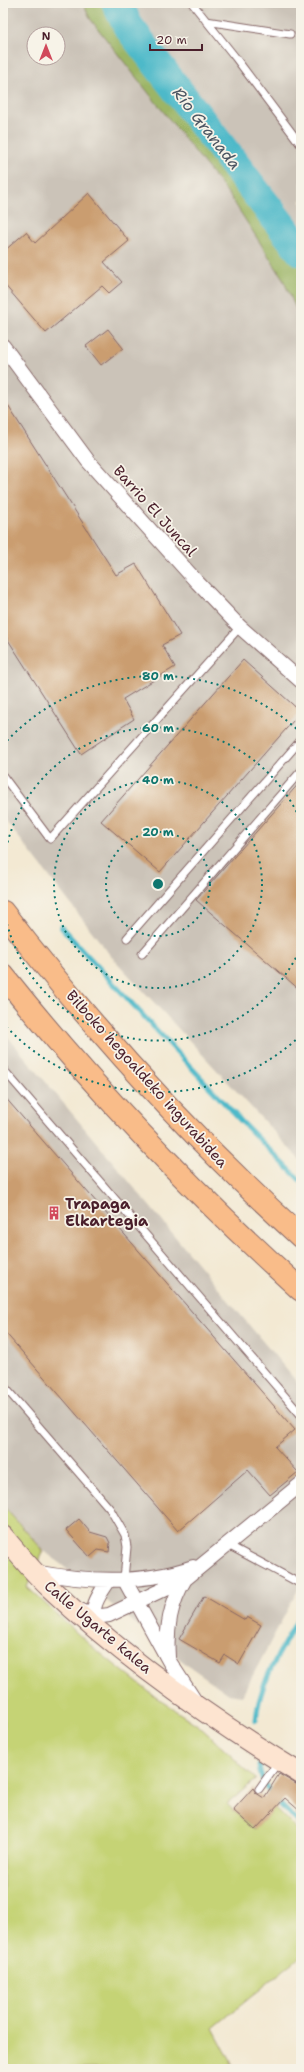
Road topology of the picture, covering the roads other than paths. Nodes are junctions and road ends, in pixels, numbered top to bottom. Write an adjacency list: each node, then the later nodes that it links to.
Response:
1 (192, 3): 2 (lane)
2 (206, 21): 3 (lane); 4 (lane)
3 (290, 34)
4 (301, 145)
5 (3, 346): 6 (street, Barrio El Juncal)
6 (240, 627): 7 (street, Barrio El Juncal); 10 (lane)
7 (301, 681)
8 (301, 740): 12 (lane)
9 (301, 771): 13 (lane)
10 (3, 776)
11 (3, 912): 16 (highway, Bilboko hegoaldeko ingurabidea)
12 (126, 938)
13 (142, 954)
14 (3, 975): 17 (highway)
15 (3, 1069): 19 (lane)
16 (301, 1237)
17 (301, 1290)
18 (3, 1385): 25 (lane)
19 (301, 1415)
20 (301, 1484): 22 (street)
21 (3, 1536): 24 (street, Calle Ugarte kalea)
22 (228, 1545): 23 (street); 28 (lane)
23 (208, 1561): 25 (street); 26 (street)
24 (34, 1572): 27 (street); 29 (street, Calle Ugarte kalea)
25 (124, 1579): 27 (street); 30 (street)
26 (185, 1579): 30 (street); 33 (street)
27 (109, 1580): 31 (street)
28 (301, 1584)
29 (50, 1589): 31 (street); 32 (street, Calle Ugarte kalea)
30 (138, 1601): 31 (street); 33 (street)
31 (95, 1617): 32 (street)
32 (135, 1660): 34 (street, Calle Ugarte kalea)
33 (169, 1661): 34 (street)
34 (201, 1710): 35 (street, Calle Ugarte kalea)
35 (279, 1760): 36 (street, Calle Ugarte kalea); 37 (lane)
36 (301, 1774)
37 (259, 1789)

